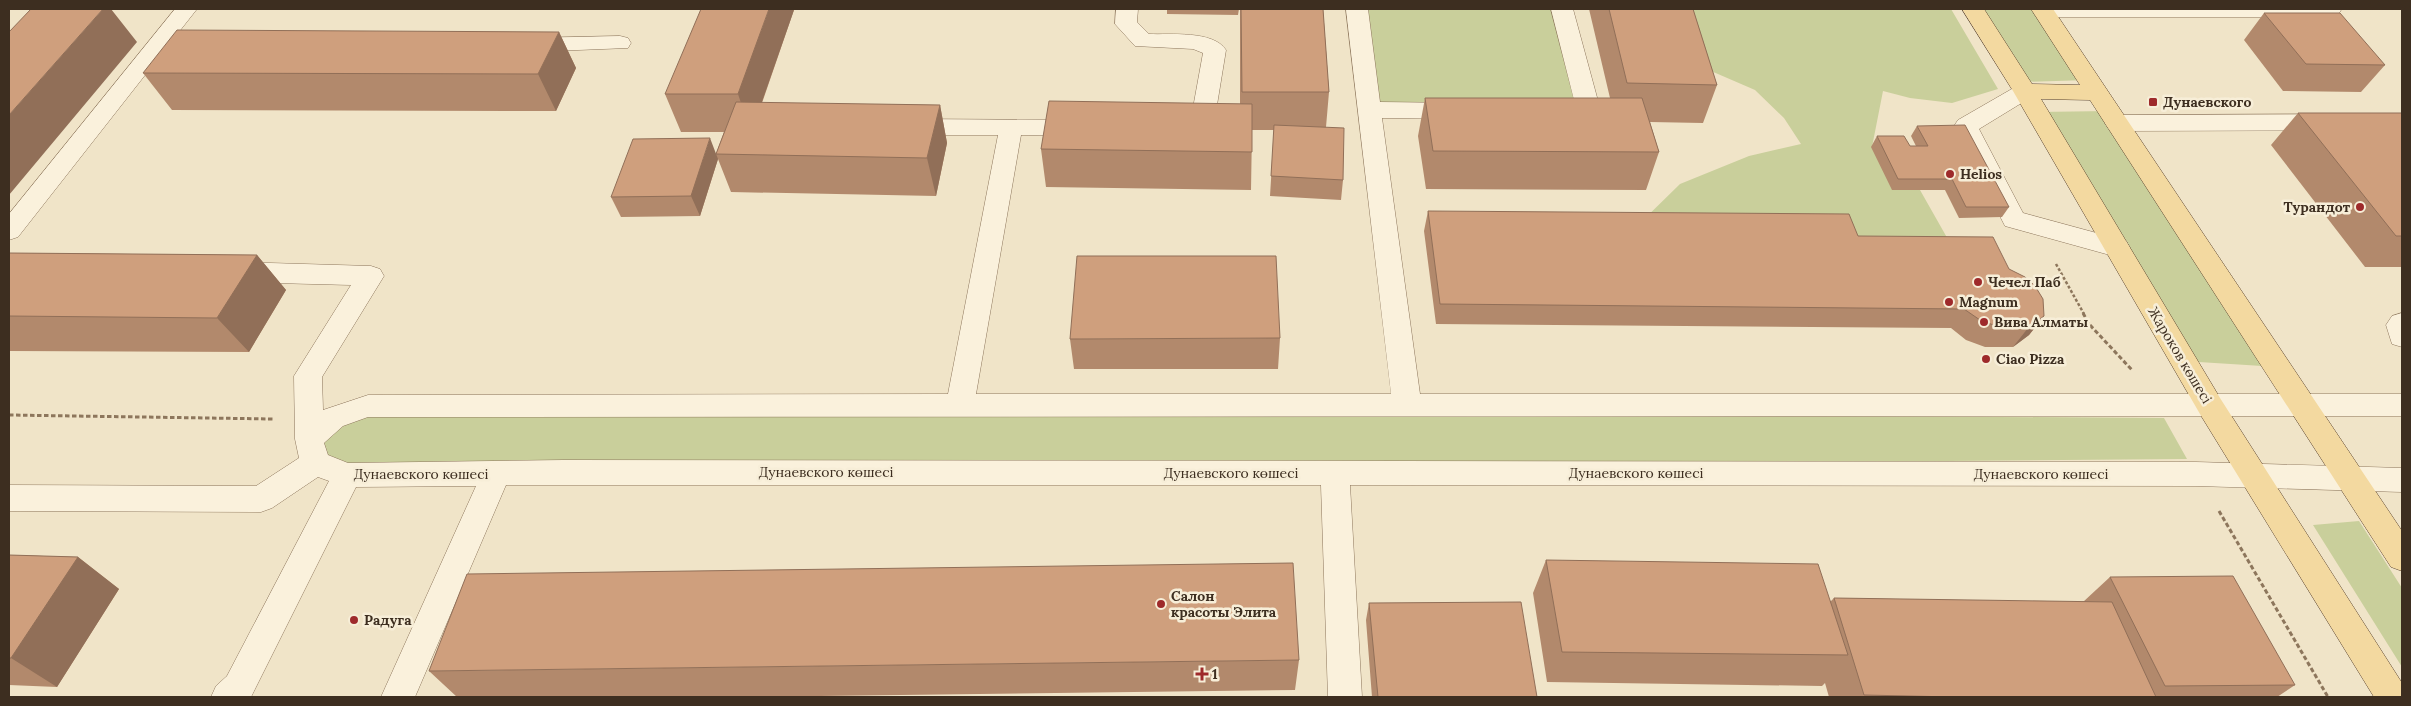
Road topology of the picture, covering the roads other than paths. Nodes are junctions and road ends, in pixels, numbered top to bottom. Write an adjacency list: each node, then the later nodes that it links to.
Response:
1 (186, 9): 11 (street)
2 (1127, 9): 22 (street)
3 (1357, 9): 14 (street)
4 (1562, 9): 16 (street)
5 (1974, 9): 12 (main road, Жароков көшесі)
6 (2042, 9): 7 (street); 13 (main road)
7 (2330, 10)
8 (620, 43): 9 (street)
9 (511, 45)
10 (223, 48): 11 (street)
11 (154, 50): 23 (street)
12 (2025, 92): 13 (main road); 24 (main road, Жароков көшесі); 24 (street)
13 (2097, 93): 18 (main road)
14 (1370, 110): 15 (street); 30 (street)
15 (1480, 111)
16 (1550, 111)
17 (2402, 122): 18 (street)
18 (2117, 123): 32 (main road)
19 (887, 127): 20 (street)
20 (1011, 128): 21 (street); 29 (street)
21 (1101, 128)
22 (1161, 129)
23 (9, 231)
24 (2117, 248): 31 (main road, Жароков көшесі)
25 (215, 271): 33 (street)
26 (2402, 323): 27 (street)
27 (2402, 337)
28 (2398, 405): 32 (street)
29 (960, 406): 30 (street); 33 (street)
30 (1407, 406): 31 (street)
31 (2210, 406): 32 (street); 36 (main road, Жароков көшесі)
32 (2304, 406): 38 (main road)
33 (312, 451): 37 (street, Дунаевского көшесі); 40 (street)
34 (1335, 473): 35 (street, Дунаевского көшесі); 36 (street, Дунаевского көшесі); 44 (street)
35 (496, 474): 37 (street, Дунаевского көшесі); 43 (street)
36 (2252, 474): 38 (street, Дунаевского көшесі); 45 (main road, Жароков көшесі)
37 (347, 475): 42 (street)
38 (2349, 478): 39 (street, Дунаевского көшесі); 41 (main road)
39 (2402, 480)
40 (9, 498)
41 (2402, 557)
42 (228, 697)
43 (398, 697)
44 (1345, 697)
45 (2392, 697)

